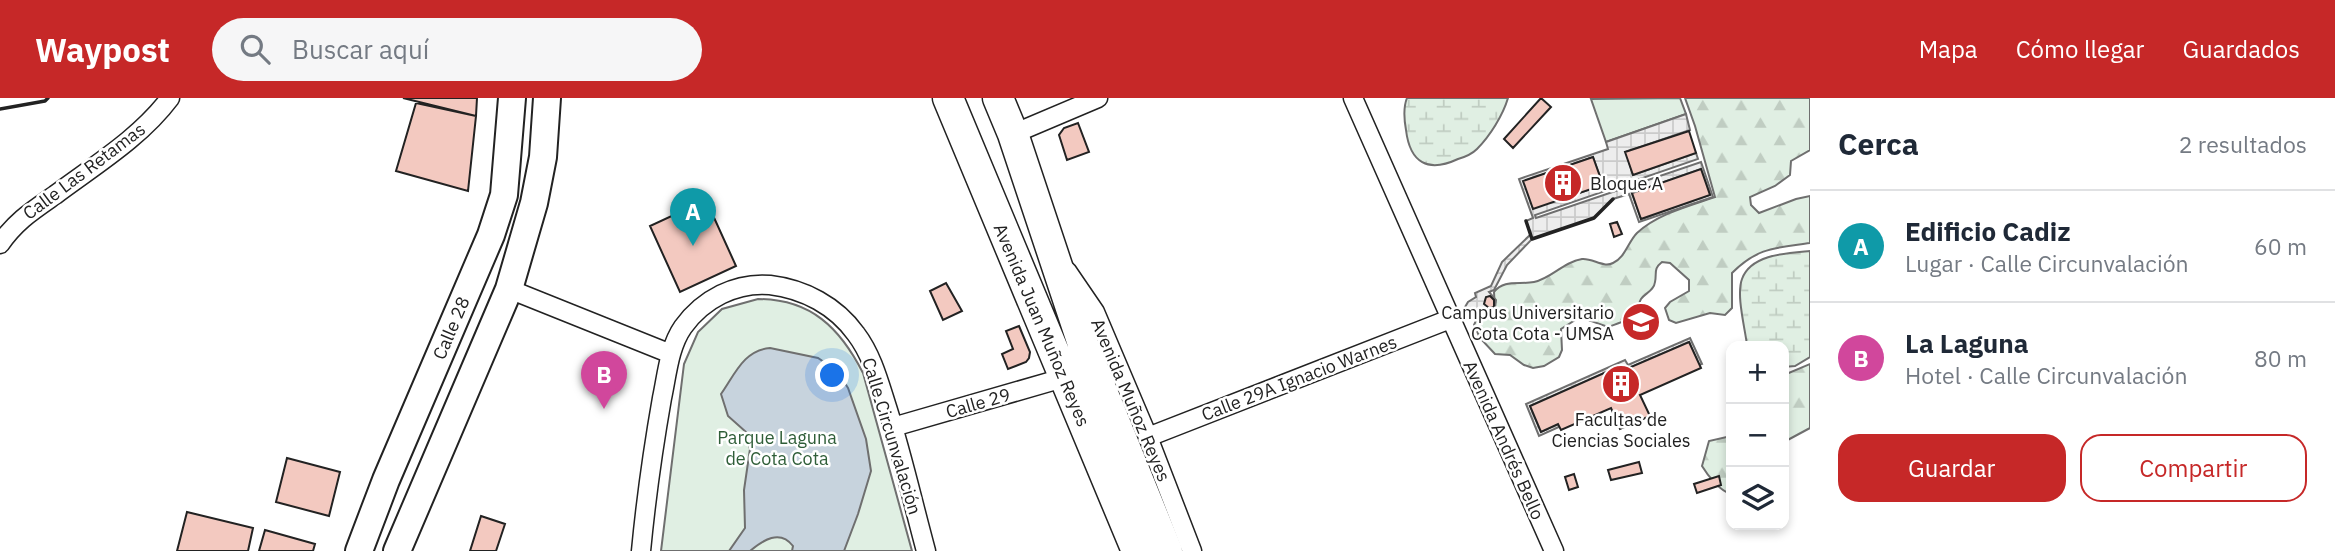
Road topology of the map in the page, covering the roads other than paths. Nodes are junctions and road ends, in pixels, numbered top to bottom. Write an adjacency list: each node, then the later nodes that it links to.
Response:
1 (170, 98): 9 (street, Calle Las Retamas)
2 (512, 98): 10 (main road, Calle 28)
3 (547, 98): 12 (main road, Calle 28)
4 (948, 98): 17 (main road, Avenida Juan Muñoz Reyes)
5 (998, 98): 8 (main road, Avenida Juan Muñoz Reyes)
6 (1098, 98): 8 (street)
7 (1353, 98): 15 (street, Avenida Andrés Bello)
8 (1013, 134): 13 (main road, Avenida Juan Muñoz Reyes)
9 (7, 227): 11 (street, Calle Las Retamas)
10 (491, 235): 12 (main road); 20 (main road, Calle 28)
11 (0, 244)
12 (523, 245): 14 (main road, Calle 28)
13 (1055, 258): 19 (street, Avenida Muñoz Reyes); 25 (main road, Avenida Juan Muñoz Reyes)
14 (509, 289): 16 (street); 21 (main road, Calle 28)
15 (1450, 320): 19 (street, Calle 29A Ignacio Warnes); 27 (street, Avenida Andrés Bello)
16 (671, 354): 18 (street, Calle Circunvalación); 22 (street, Calle Circunvalación)
17 (1063, 378): 18 (street, Calle 29); 24 (main road, Avenida Juan Muñoz Reyes)
18 (893, 427): 23 (street, Calle Circunvalación)
19 (1148, 438): 26 (street, Avenida Muñoz Reyes)
20 (359, 551)
21 (397, 551)
22 (641, 551)
23 (926, 551)
24 (1137, 551)
25 (1167, 551)
26 (1192, 551)
27 (1554, 551)

